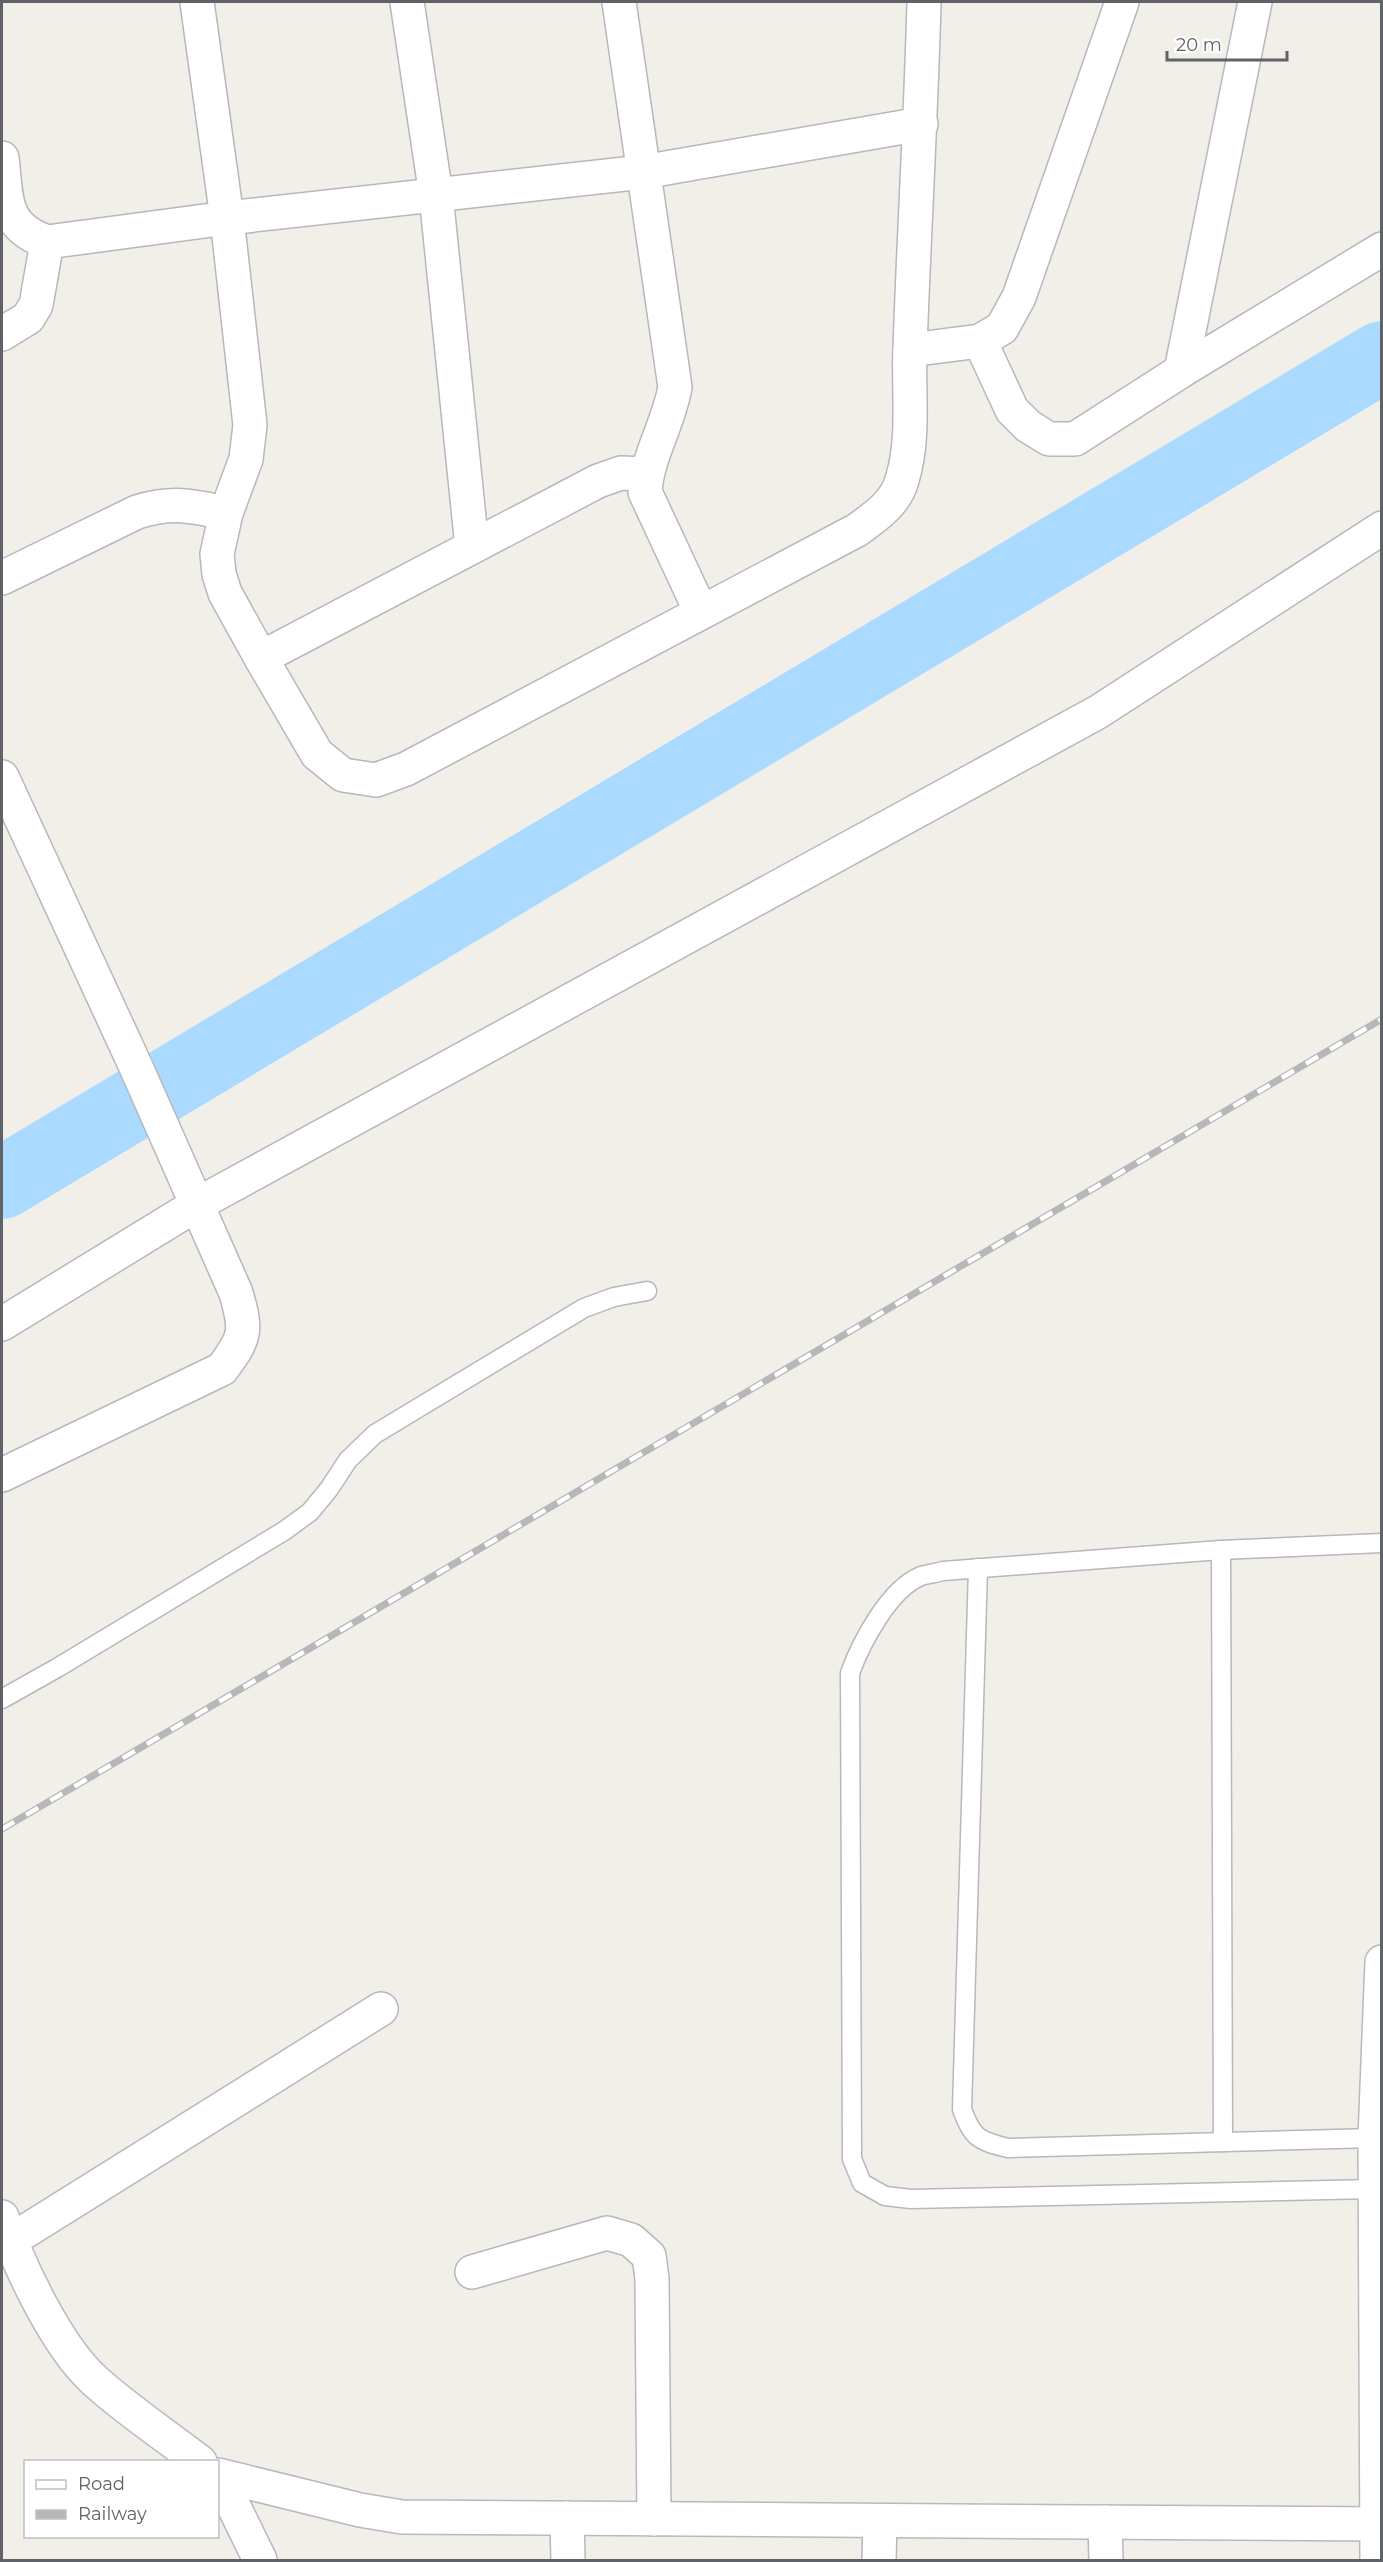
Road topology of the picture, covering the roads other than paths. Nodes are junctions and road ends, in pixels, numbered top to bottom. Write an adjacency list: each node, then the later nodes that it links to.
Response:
1 (197, 2): 11 (street)
2 (407, 2): 10 (street)
3 (619, 2): 9 (street)
4 (924, 2): 7 (street)
5 (1122, 2): 15 (street)
6 (1255, 2): 17 (street)
7 (921, 124): 9 (street); 16 (street)
8 (2, 158): 12 (street)
9 (643, 172): 10 (street); 18 (street)
10 (436, 195): 11 (street); 21 (street)
11 (227, 218): 12 (street); 19 (street)
12 (47, 242): 14 (street)
13 (1382, 249): 17 (street)
14 (2, 334)
15 (980, 341): 16 (street); 17 (street)
16 (910, 350): 23 (street)
17 (1181, 371)
18 (646, 474): 21 (street); 23 (street)
19 (226, 513): 22 (street); 24 (street)
20 (1382, 528): 26 (street)
21 (472, 547): 24 (street)
22 (2, 578)
23 (701, 612): 24 (street)
24 (261, 658)
25 (2, 777): 26 (street)
26 (196, 1205): 28 (street); 29 (street)
27 (647, 1291): 33 (lane)
28 (2, 1324)
29 (2, 1475)
30 (1382, 1544): 31 (lane)
31 (1221, 1550): 32 (lane); 37 (lane)
32 (978, 1568): 37 (lane); 38 (lane)
33 (2, 1699)
34 (1382, 1962): 36 (street)
35 (381, 2009): 39 (street)
36 (1375, 2138): 37 (lane); 38 (street)
37 (1223, 2142)
38 (1375, 2189): 48 (street)
39 (4, 2234): 41 (street)
40 (472, 2272): 45 (street)
41 (198, 2460)
42 (219, 2473): 44 (street)
43 (219, 2484): 49 (street)
44 (567, 2518): 45 (street); 50 (street)
45 (654, 2519): 46 (street)
46 (880, 2521): 47 (street); 51 (street)
47 (1105, 2522): 48 (street); 52 (street)
48 (1379, 2524): 53 (street)
49 (260, 2560)
50 (567, 2560)
51 (879, 2560)
52 (1107, 2560)
53 (1377, 2560)

